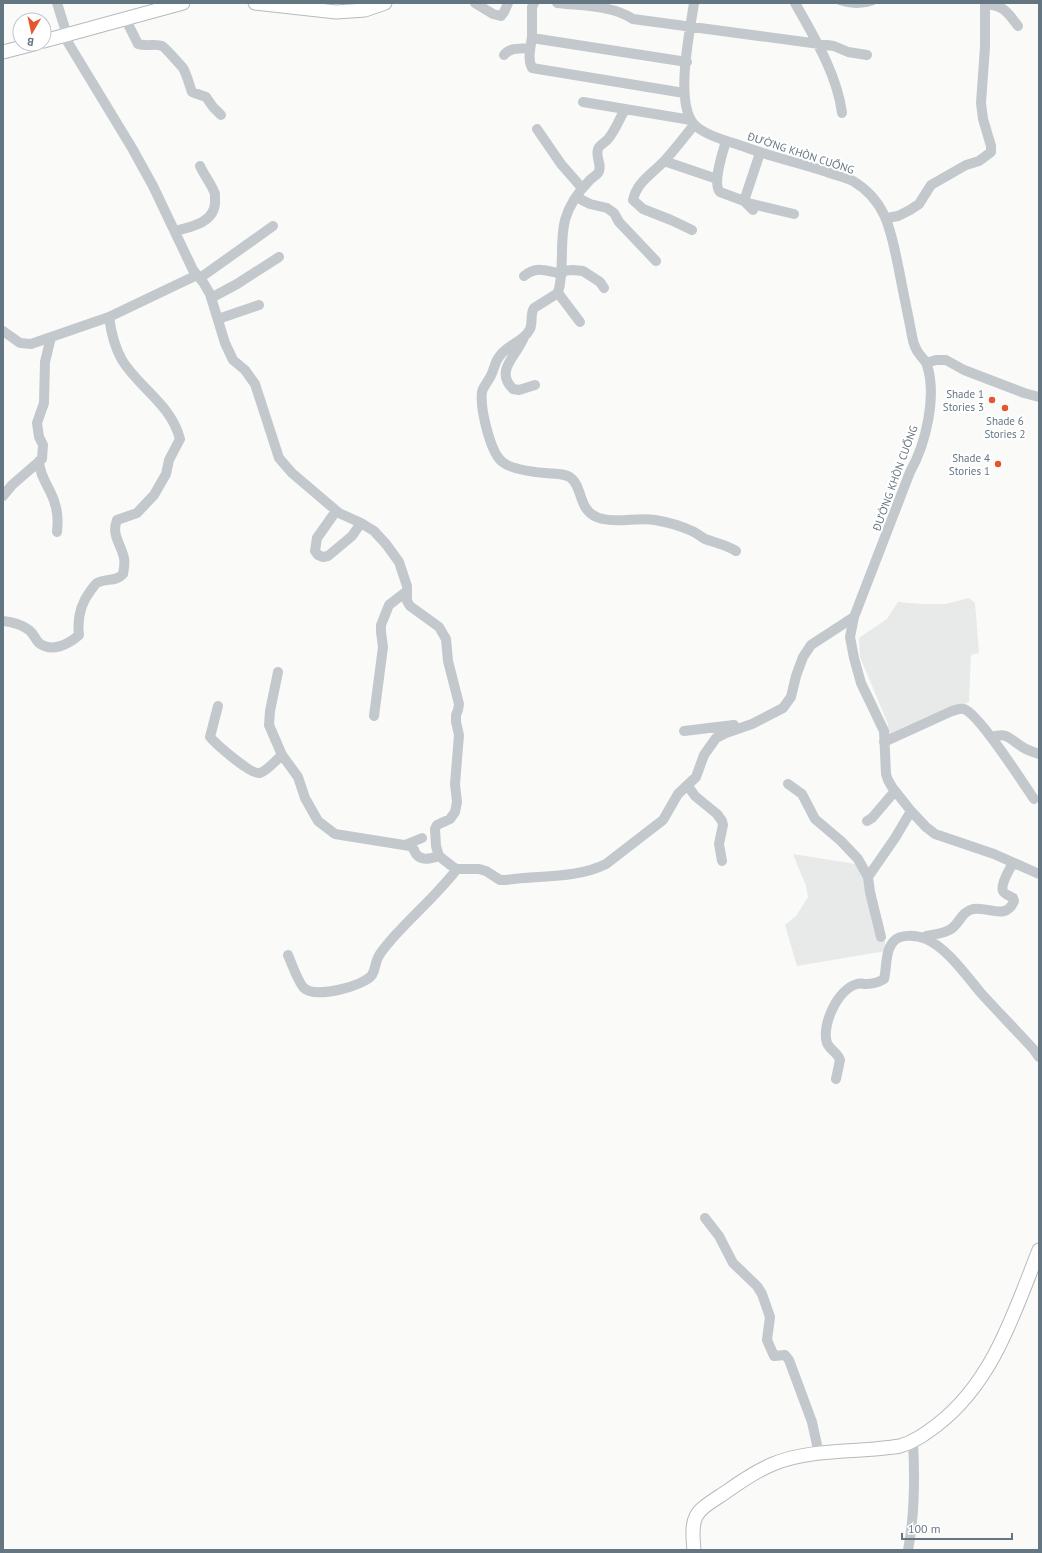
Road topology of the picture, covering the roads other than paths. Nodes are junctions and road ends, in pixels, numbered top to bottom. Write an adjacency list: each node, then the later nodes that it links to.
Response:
1 (57, 3): 15 (street)
2 (183, 3): 12 (main road)
3 (255, 3): 4 (main road)
4 (385, 3)
5 (475, 3): 6 (street)
6 (508, 3)
7 (534, 3): 17 (street)
8 (557, 3): 13 (street)
9 (694, 3): 13 (street)
10 (795, 3): 18 (street)
11 (985, 3): 14 (street); 38 (street)
12 (125, 18): 15 (main road); 26 (street)
13 (691, 26): 18 (street); 21 (street)
14 (1018, 26)
15 (73, 33): 16 (main road); 41 (street)
16 (52, 39)
17 (531, 43): 19 (street); 21 (street); 22 (street)
18 (817, 43): 20 (street); 25 (street)
19 (504, 55)
20 (867, 55)
21 (687, 62): 22 (street)
22 (684, 93): 27 (street)
23 (583, 102): 24 (street, ĐƯỜNG KHÒN CUỔNG)
24 (624, 109): 27 (street, ĐƯỜNG KHÒN CUỔNG); 34 (street)
25 (842, 113)
26 (221, 115)
27 (692, 122): 29 (street, ĐƯỜNG KHÒN CUỔNG); 31 (street)
28 (537, 129): 34 (street)
29 (726, 141): 30 (street, ĐƯỜNG KHÒN CUỔNG); 33 (street)
30 (760, 153): 36 (street); 38 (street, ĐƯỜNG KHÒN CUỔNG)
31 (664, 161): 33 (street); 40 (street)
32 (200, 166): 41 (street)
33 (717, 179): 36 (street)
34 (582, 188): 35 (street)
35 (576, 197): 43 (street); 44 (street)
36 (749, 205): 37 (street)
37 (794, 214)
38 (887, 218): 57 (street, ĐƯỜNG KHÒN CUỔNG)
39 (273, 226): 45 (street)
40 (692, 230)
41 (175, 232): 45 (street)
42 (279, 257): 49 (street)
43 (656, 260)
44 (562, 272): 46 (street); 47 (street); 48 (street)
45 (198, 276): 49 (street); 51 (street)
46 (524, 276)
47 (604, 288)
48 (558, 294): 53 (street); 55 (street)
49 (212, 298): 52 (street)
50 (259, 305): 52 (street)
51 (108, 316): 56 (street); 68 (street)
52 (218, 319): 62 (street)
53 (580, 322)
54 (3, 331): 56 (street)
55 (524, 335): 58 (street); 65 (street)
56 (52, 337): 60 (street)
57 (926, 363): 59 (street); 67 (street, ĐƯỜNG KHÒN CUỔNG)
58 (535, 385)
59 (1039, 397)
60 (39, 461): 61 (street); 64 (street)
61 (3, 496)
62 (336, 511): 63 (street); 63 (street)
63 (361, 523): 66 (street)
64 (57, 532)
65 (736, 551)
66 (406, 591): 71 (street); 86 (street)
67 (854, 617): 72 (street); 75 (street, ĐƯỜNG KHÒN CUỔNG)
68 (3, 621)
69 (278, 672): 77 (street)
70 (218, 706): 77 (street)
71 (374, 716)
72 (747, 727): 73 (street); 79 (street)
73 (684, 731)
74 (992, 738): 75 (street); 76 (street); 81 (street)
75 (884, 742): 80 (street, ĐƯỜNG KHÒN CUỔNG)
76 (1039, 754)
77 (282, 755): 85 (street)
78 (788, 784): 91 (street)
79 (688, 786): 87 (street); 89 (street)
80 (895, 791): 82 (street, ĐƯỜNG KHÒN CUỔNG); 83 (street)
81 (1034, 799)
82 (911, 811): 88 (street, ĐƯỜNG KHÒN CUỔNG); 91 (street)
83 (867, 821)
84 (422, 838): 85 (street)
85 (405, 845): 86 (street)
86 (439, 856): 89 (street)
87 (722, 860)
88 (1012, 862): 90 (street, ĐƯỜNG KHÒN CUỔNG); 93 (street)
89 (457, 869): 94 (street)
90 (1039, 874)
91 (868, 877): 92 (street)
92 (881, 937)
93 (924, 938): 95 (street); 96 (street)
94 (288, 955)
95 (1039, 1057)
96 (836, 1079)
97 (705, 1218): 100 (street)
98 (1039, 1250): 99 (main road)
99 (913, 1442): 100 (main road); 102 (street)
100 (819, 1454): 101 (main road)
101 (694, 1550)
102 (908, 1550)

